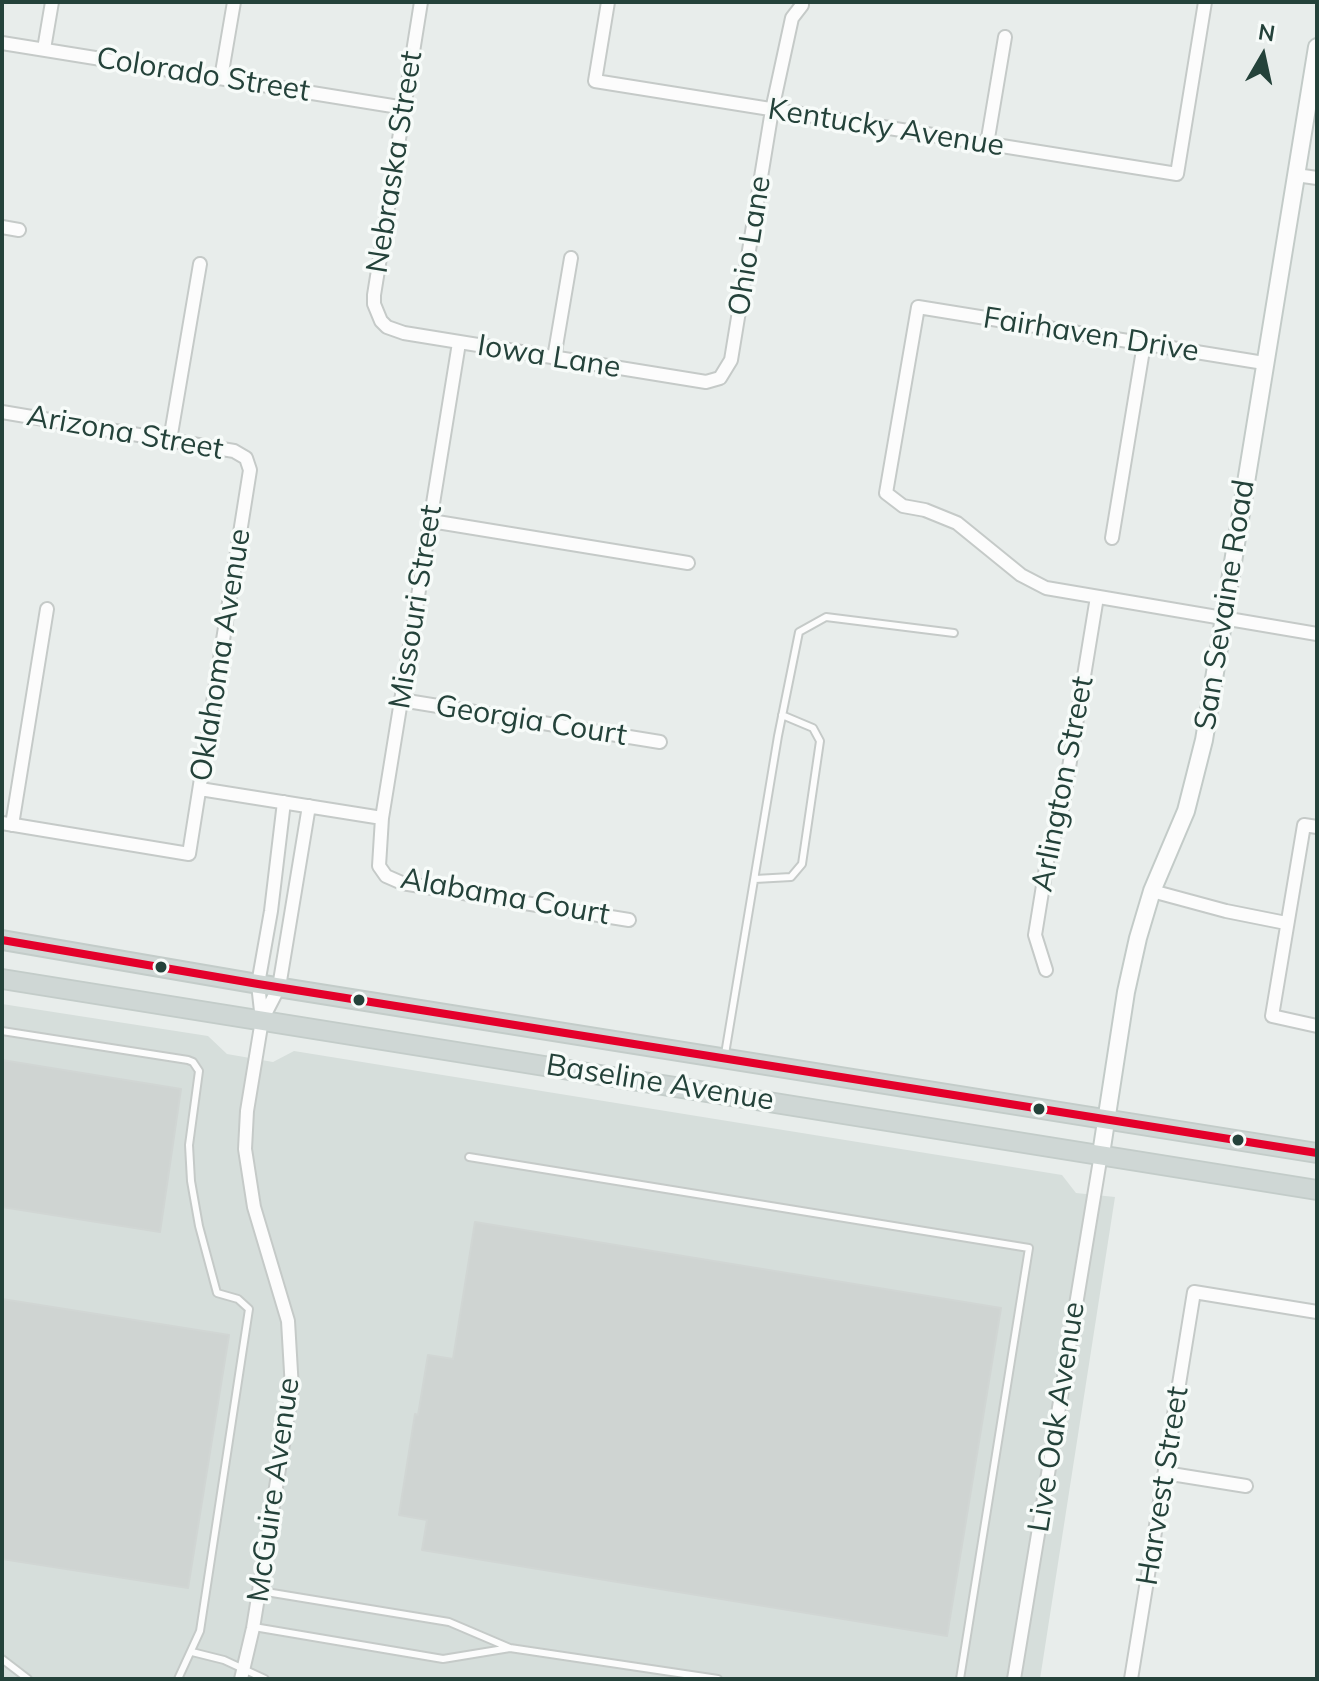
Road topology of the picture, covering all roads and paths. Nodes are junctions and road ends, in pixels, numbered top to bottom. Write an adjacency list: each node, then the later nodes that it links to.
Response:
1 (52, 2): 10 (street)
2 (234, 2): 11 (street)
3 (421, 2): 12 (street, Nebraska Street)
4 (608, 2): 13 (street, Kentucky Avenue)
5 (1205, 2): 14 (street, Kentucky Avenue)
6 (802, 5): 13 (street, Ohio Lane)
7 (1005, 37): 14 (street)
8 (2, 43): 10 (street, Colorado Street)
9 (1317, 47): 15 (street, San Sevaine Road)
10 (44, 49): 11 (street, Colorado Street)
11 (221, 78): 12 (street, Colorado Street)
12 (405, 108): 21 (street, Nebraska Street)
13 (772, 110): 14 (street, Kentucky Avenue); 26 (street, Ohio Lane)
14 (987, 144)
15 (1296, 175): 16 (street); 25 (street, San Sevaine Road)
16 (1317, 178)
17 (2, 227): 18 (street)
18 (19, 230)
19 (571, 258): 24 (street)
20 (200, 264): 28 (street)
21 (381, 321): 22 (street, Iowa Lane)
22 (459, 343): 24 (street, Iowa Lane); 30 (street, Missouri Street)
23 (1144, 344): 25 (street, Fairhaven Drive); 31 (street); 33 (street, Fairhaven Drive)
24 (554, 358): 26 (street, Iowa Lane)
25 (1264, 363): 35 (street, San Sevaine Road)
26 (720, 378)
27 (2, 412): 28 (street, Arizona Street)
28 (170, 440): 29 (street, Arizona Street)
29 (246, 458): 41 (street, Oklahoma Avenue)
30 (431, 521): 32 (street); 38 (street, Missouri Street)
31 (1112, 538)
32 (688, 563)
33 (1097, 597): 35 (street); 53 (street, Arlington Street)
34 (47, 609): 45 (street)
35 (1224, 617): 37 (street); 49 (street, San Sevaine Road)
36 (954, 633): 39 (lane)
37 (1317, 634)
38 (401, 700): 40 (street, Georgia Court); 44 (street, Missouri Street)
39 (782, 715): 48 (lane); 48 (lane)
40 (660, 742)
41 (200, 789): 42 (street); 45 (street, Oklahoma Avenue)
42 (284, 802): 43 (street); 55 (street, McGuire Avenue)
43 (309, 806): 44 (street); 56 (street, McGuire Avenue)
44 (382, 818): 47 (street, Missouri Street)
45 (7, 824)
46 (1310, 826): 51 (street)
47 (381, 872): 50 (street, Alabama Court)
48 (755, 879): 60 (lane)
49 (1152, 891): 51 (street); 61 (street, San Sevaine Road)
50 (629, 920)
51 (1286, 923): 58 (street)
52 (2, 940): 55 (main road, Baseline Avenue)
53 (1046, 970)
54 (2, 979): 57 (main road, Baseline Avenue)
55 (258, 984): 56 (main road, Baseline Avenue); 57 (street, McGuire Avenue)
56 (279, 987): 57 (street, McGuire Avenue); 60 (main road, Baseline Avenue)
57 (262, 1020): 63 (main road, Baseline Avenue); 69 (street, McGuire Avenue)
58 (1317, 1026)
59 (2, 1031): 72 (lane)
60 (724, 1058): 61 (main road, Baseline Avenue)
61 (1106, 1120): 62 (main road, Baseline Avenue); 63 (street, San Sevaine Road)
62 (1317, 1153)
63 (1101, 1154): 65 (main road, Baseline Avenue); 80 (street, Live Oak Avenue)
64 (469, 1157): 79 (lane)
65 (1317, 1190)
66 (1317, 1312): 67 (street, Harvest Street)
67 (1165, 1473): 68 (street); 81 (street, Harvest Street)
68 (1246, 1486)
69 (260, 1591): 70 (street, McGuire Avenue); 71 (lane)
70 (254, 1627): 71 (lane); 74 (street, McGuire Avenue)
71 (510, 1648): 78 (lane)
72 (192, 1652): 74 (lane); 76 (lane)
73 (2, 1659): 75 (lane)
74 (243, 1674): 77 (lane)
75 (28, 1679)
76 (178, 1679)
77 (265, 1679)
78 (718, 1679)
79 (960, 1679)
80 (1014, 1679)
81 (1131, 1679)

